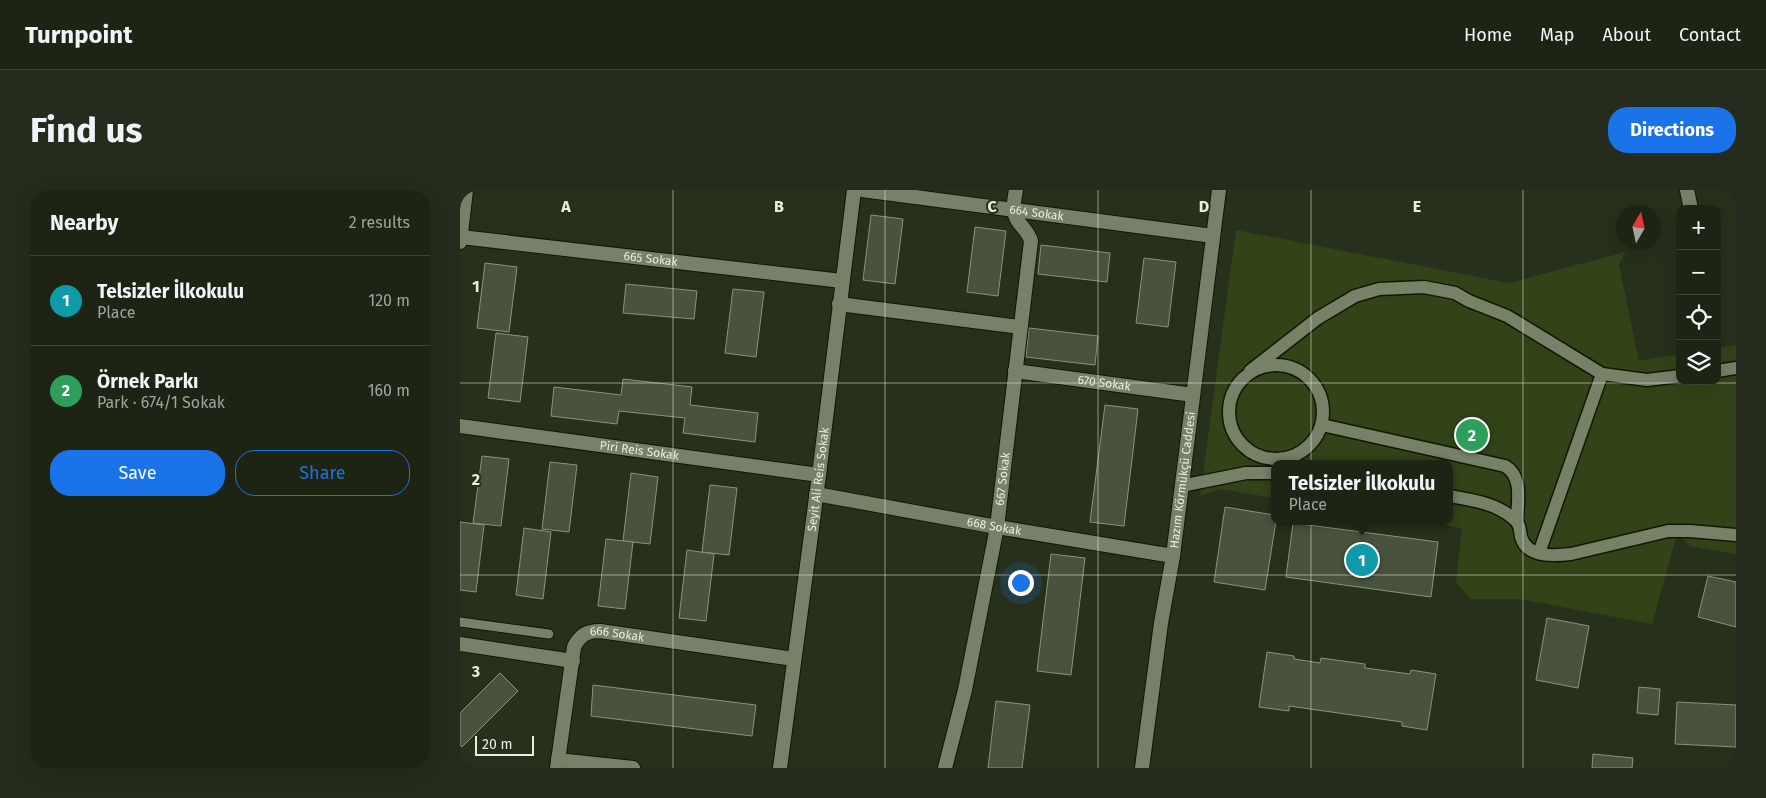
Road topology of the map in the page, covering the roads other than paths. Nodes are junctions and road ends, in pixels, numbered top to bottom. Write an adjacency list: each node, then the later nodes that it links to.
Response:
1 (466, 190): 10 (street)
2 (854, 190): 12 (street, Seyit Ali Reis Sokak)
3 (862, 190): 8 (street, 664 Sokak)
4 (1016, 190): 8 (street)
5 (1219, 190): 9 (street, Hazım Körmükçü Caddesi)
6 (1687, 190): 7 (street)
7 (1690, 205)
8 (1014, 210): 9 (street, 664 Sokak); 14 (street, 667 Sokak)
9 (1213, 236): 21 (street, Hazım Körmükçü Caddesi)
10 (460, 237): 11 (street); 12 (street, 665 Sokak)
11 (460, 242)
12 (842, 281): 13 (street, Seyit Ali Reis Sokak)
13 (839, 304): 14 (street); 27 (street, Seyit Ali Reis Sokak)
14 (1020, 327): 17 (street, 667 Sokak)
15 (1736, 368): 16 (street)
16 (1721, 370)
17 (1015, 371): 21 (street, 670 Sokak); 32 (street, 667 Sokak)
18 (1250, 371): 19 (street); 22 (street); 24 (street)
19 (1602, 374): 20 (street); 34 (street)
20 (1676, 376)
21 (1193, 395): 28 (street, Hazım Körmükçü Caddesi)
22 (1322, 425): 24 (street); 31 (street)
23 (460, 426): 27 (street, Piri Reis Sokak)
24 (1244, 446): 25 (street)
25 (1255, 472): 26 (street); 28 (street)
26 (1271, 473)
27 (819, 475): 29 (street, Seyit Ali Reis Sokak)
28 (1181, 486): 35 (street, Hazım Körmükçü Caddesi)
29 (816, 494): 32 (street, 668 Sokak); 39 (street, Seyit Ali Reis Sokak)
30 (1453, 497): 31 (street)
31 (1518, 522): 34 (street)
32 (998, 527): 35 (street, 668 Sokak); 44 (street, 667 Sokak)
33 (1736, 535): 34 (street)
34 (1539, 553)
35 (1172, 556): 45 (street, Hazım Körmükçü Caddesi)
36 (460, 622): 37 (lane)
37 (550, 634)
38 (460, 644): 40 (street)
39 (794, 659): 40 (street, 666 Sokak); 43 (street, Seyit Ali Reis Sokak)
40 (573, 661): 41 (street, 666 Sokak)
41 (558, 764): 42 (street)
42 (633, 768)
43 (780, 768)
44 (945, 768)
45 (1142, 768)

